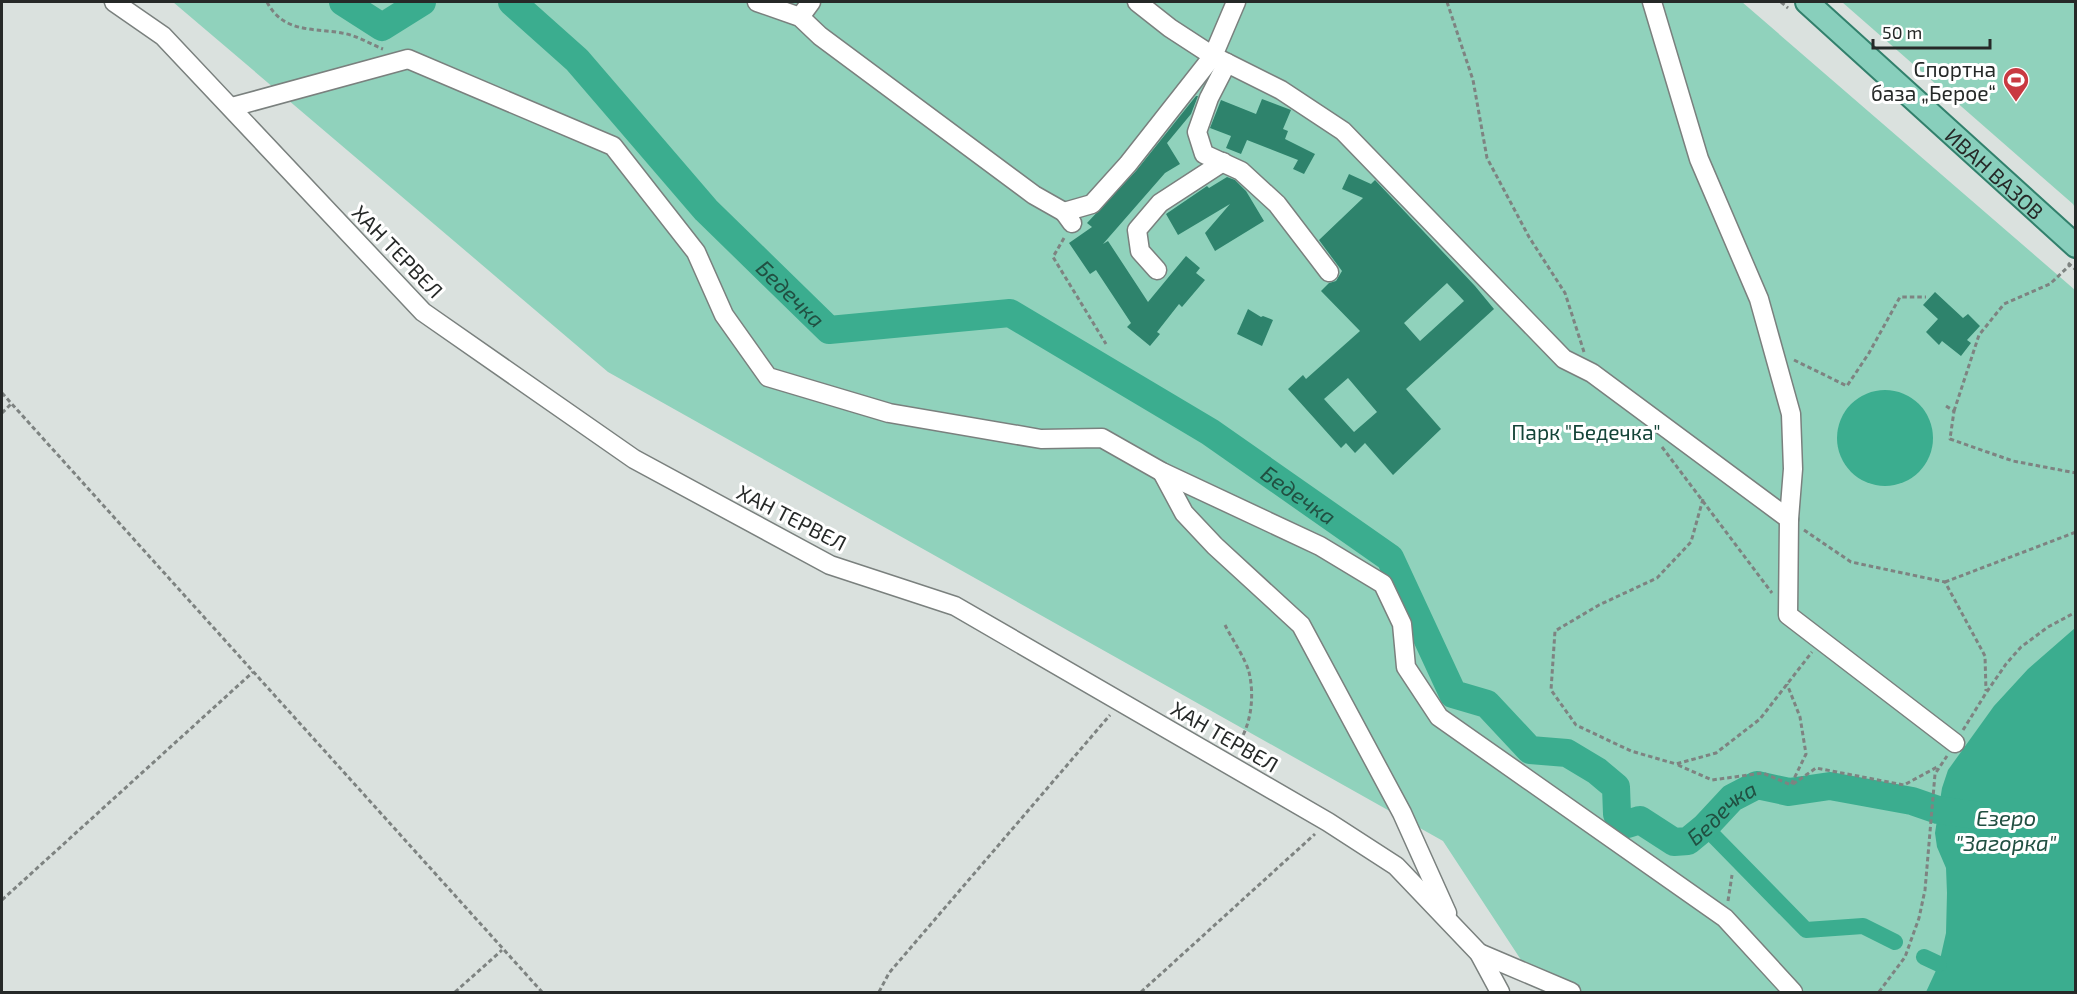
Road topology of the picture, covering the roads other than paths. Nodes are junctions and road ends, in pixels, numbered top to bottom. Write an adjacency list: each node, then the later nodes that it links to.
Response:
1 (114, 2): 10 (street, ХАН ТЕРВЕЛ)
2 (757, 2): 8 (street)
3 (811, 2): 8 (street)
4 (1137, 2): 9 (street)
5 (1236, 2): 9 (street)
6 (1652, 2): 16 (street)
7 (1807, 2): 12 (main road, ИВАН ВАЗОВ)
8 (800, 17): 9 (street)
9 (1220, 60): 11 (street); 16 (street)
10 (232, 107): 15 (street); 18 (street, ХАН ТЕРВЕЛ)
11 (1223, 162): 13 (street); 14 (street)
12 (2073, 255)
13 (1157, 270)
14 (1329, 272)
15 (1162, 472): 18 (street); 22 (street)
16 (1789, 519): 17 (street)
17 (1955, 743)
18 (1452, 925): 19 (street, ХАН ТЕРВЕЛ)
19 (1479, 953): 20 (street, ХАН ТЕРВЕЛ); 21 (street)
20 (1500, 993)
21 (1571, 993)
22 (1793, 993)

